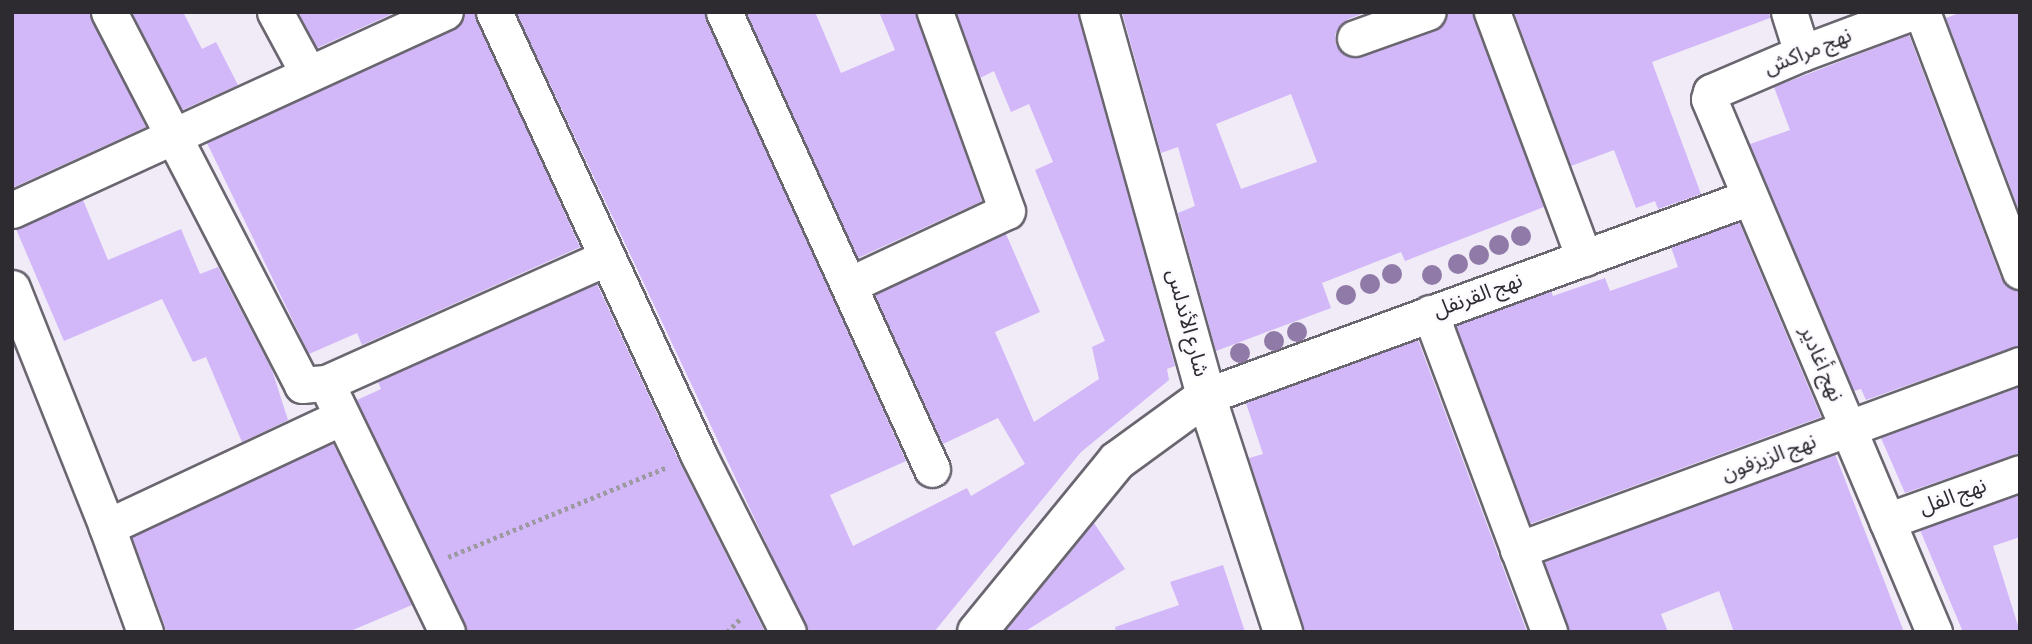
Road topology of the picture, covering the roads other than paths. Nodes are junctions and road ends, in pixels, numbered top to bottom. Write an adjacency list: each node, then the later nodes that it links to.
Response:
1 (109, 12): 17 (street)
2 (275, 12): 15 (street)
3 (445, 12): 15 (street)
4 (494, 12): 20 (street)
5 (724, 12): 23 (street)
6 (935, 12): 23 (street)
7 (1098, 12): 28 (street, شارع الأندلس)
8 (1428, 12): 13 (street)
9 (1492, 12): 21 (street)
10 (1789, 12): 14 (street)
11 (1912, 12): 14 (street, نهج مراكش)
12 (1922, 12): 22 (street)
13 (1355, 38)
14 (1802, 53): 16 (street, نهج مراكش)
15 (308, 73): 17 (street)
16 (1709, 97): 18 (street, نهج أغادير)
17 (178, 139): 19 (street); 27 (street)
18 (1751, 197): 21 (street, نهج القرنفل); 30 (street, نهج أغادير)
19 (12, 209)
20 (606, 258): 27 (street); 38 (street)
21 (1584, 258): 25 (street, نهج القرنفل)
22 (2020, 271)
23 (849, 285): 31 (street)
24 (12, 288): 34 (street)
25 (1430, 313): 28 (street, نهج القرنفل); 35 (street)
26 (2020, 365): 30 (street, نهج الزيزفون)
27 (326, 383): 29 (street)
28 (1206, 396): 39 (street); 40 (street, شارع الأندلس)
29 (342, 417): 34 (street); 37 (street)
30 (1848, 429): 33 (street, نهج أغادير); 35 (street, نهج الزيزفون)
31 (932, 469)
32 (2020, 473): 33 (street, نهج الفل)
33 (1887, 521): 42 (street, نهج أغادير)
34 (107, 527): 36 (street)
35 (1518, 550): 41 (street)
36 (145, 632)
37 (447, 632)
38 (788, 632)
39 (977, 632)
40 (1283, 632)
41 (1549, 632)
42 (1934, 632)

